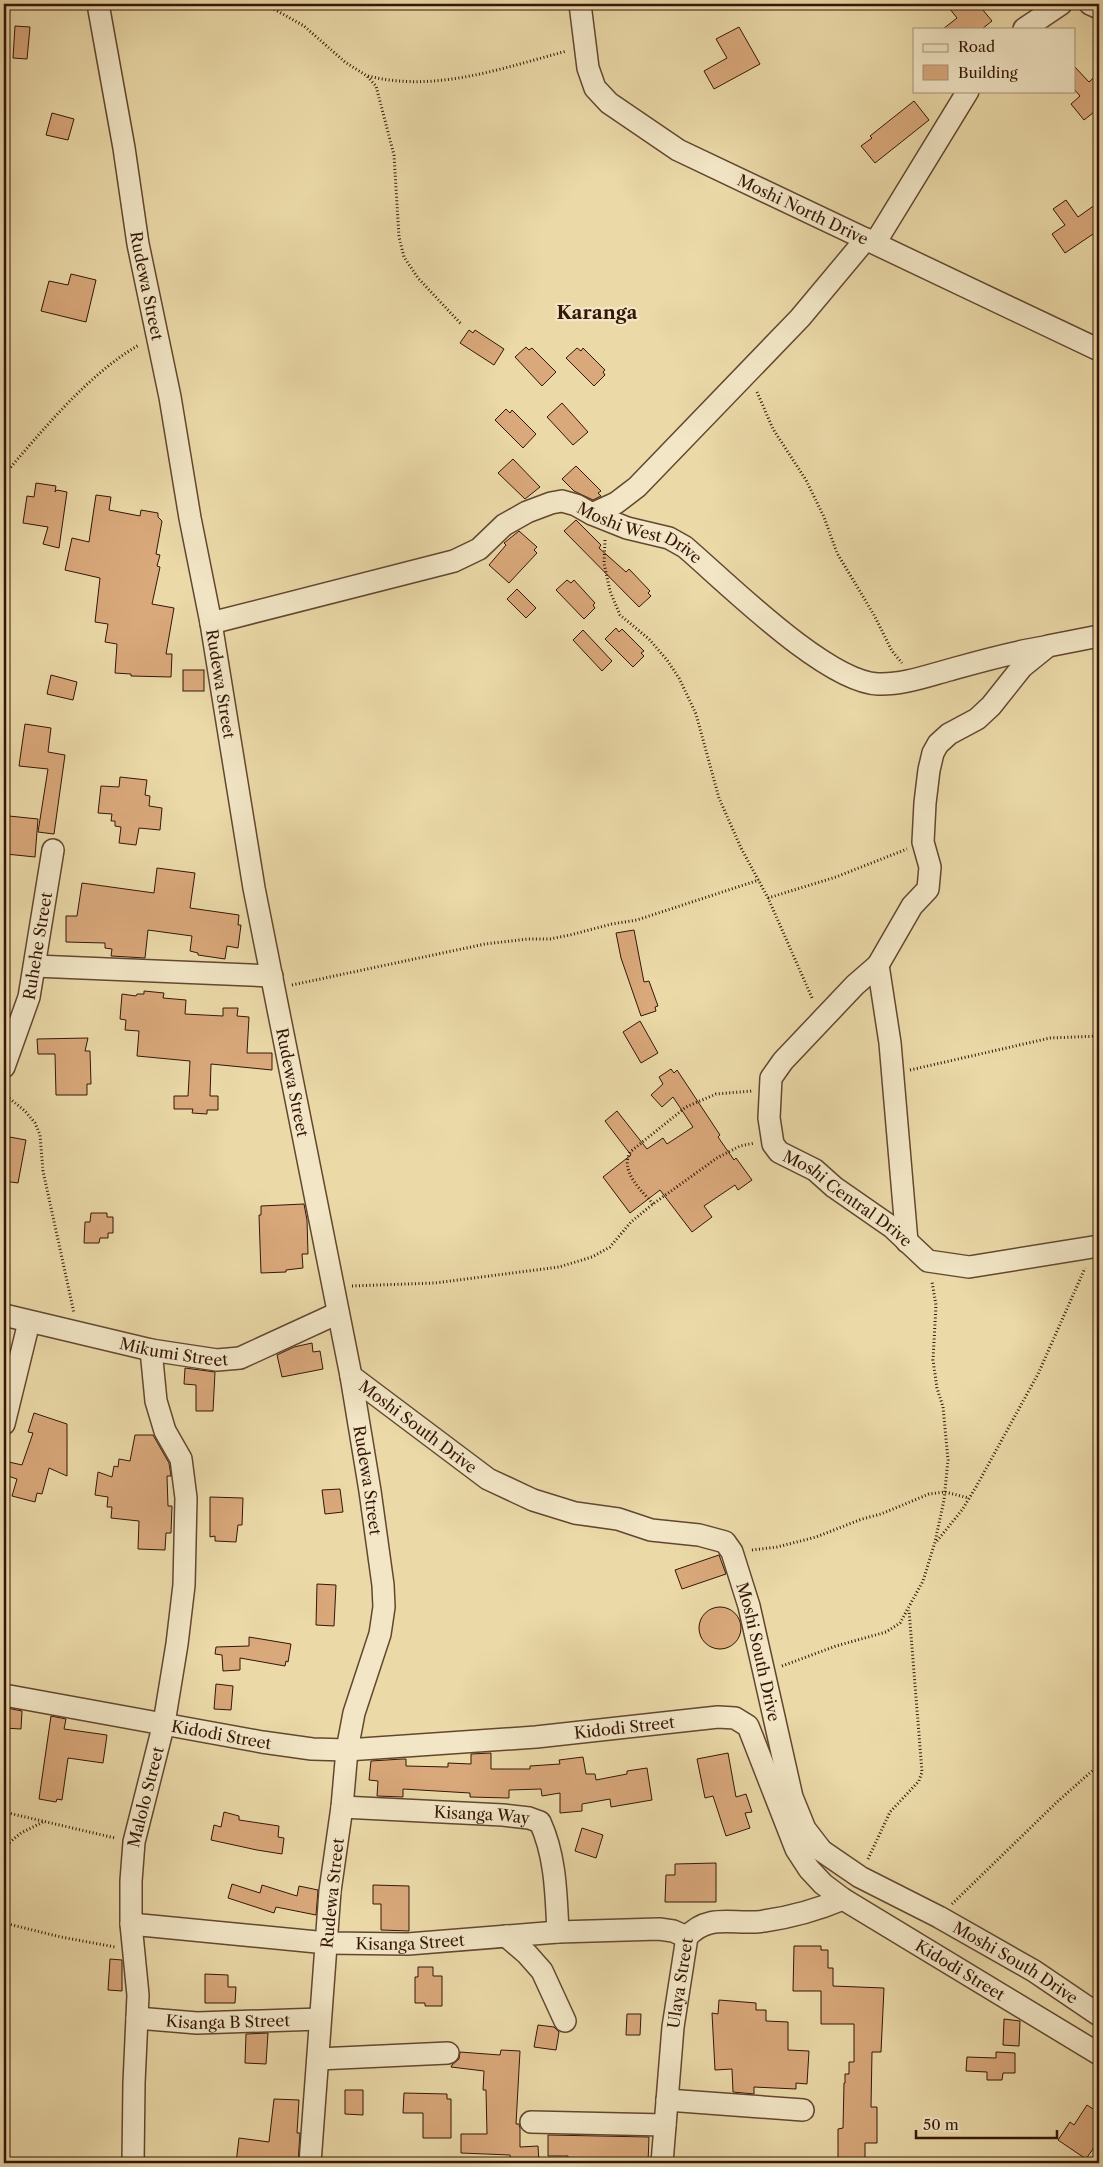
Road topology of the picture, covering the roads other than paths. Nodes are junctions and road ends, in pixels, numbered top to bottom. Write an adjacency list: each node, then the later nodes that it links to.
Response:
1 (98, 4): 11 (street, Rudewa Street)
2 (580, 4): 8 (street, Moshi North Drive)
3 (1061, 4): 6 (street)
4 (1090, 4): 5 (street)
5 (1099, 8)
6 (1025, 28)
7 (967, 92): 8 (street)
8 (870, 241): 9 (street, Moshi North Drive); 10 (street)
9 (1099, 350)
10 (599, 517): 11 (street, Moshi West Drive); 13 (street, Moshi West Drive)
11 (211, 623): 17 (street, Rudewa Street)
12 (1099, 636): 13 (street, Moshi Central Drive)
13 (1048, 646): 15 (street, Moshi Central Drive)
14 (53, 850): 16 (street, Ruhehe Street)
15 (878, 965): 19 (street); 19 (street, Moshi Central Drive)
16 (34, 966): 17 (street); 18 (street, Ruhehe Street)
17 (273, 982): 21 (street, Rudewa Street)
18 (4, 1067)
19 (908, 1242): 20 (street, Moshi Central Drive)
20 (1097, 1246)
21 (338, 1313): 24 (street, Mikumi Street); 25 (street, Rudewa Street)
22 (4, 1315): 23 (street, Mikumi Street)
23 (29, 1322): 24 (street, Mikumi Street); 26 (street)
24 (151, 1350): 28 (street, Malolo Street)
25 (351, 1376): 29 (street, Rudewa Street); 37 (street, Moshi South Drive)
26 (4, 1424)
27 (4, 1695): 28 (street, Kidodi Street)
28 (164, 1723): 29 (street, Kidodi Street); 32 (street, Malolo Street)
29 (347, 1750): 30 (street, Rudewa Street); 31 (street, Kidodi Street)
30 (342, 1807): 33 (street, Kisanga Way); 36 (street, Rudewa Street)
31 (843, 1900): 35 (street, Ulaya Street); 42 (street, Kidodi Street)
32 (131, 1924): 36 (street, Kisanga Street); 38 (street, Malolo Street)
33 (558, 1932): 34 (street, Kisanga Street); 35 (street, Kisanga Street)
34 (506, 1936): 36 (street, Kisanga Street); 40 (street)
35 (687, 1936): 44 (street, Ulaya Street)
36 (327, 1943): 39 (street, Rudewa Street)
37 (1099, 2015)
38 (137, 2018): 39 (street, Kisanga B Street); 48 (street, Malolo Street)
39 (320, 2019): 43 (street, Rudewa Street)
40 (565, 2021)
41 (448, 2053): 43 (street)
42 (1099, 2054)
43 (318, 2059): 49 (street, Rudewa Street)
44 (668, 2100): 45 (street); 47 (street, Ulaya Street)
45 (803, 2110)
46 (532, 2122): 47 (street)
47 (665, 2125): 50 (street, Ulaya Street)
48 (134, 2163)
49 (310, 2163)
50 (662, 2163)

